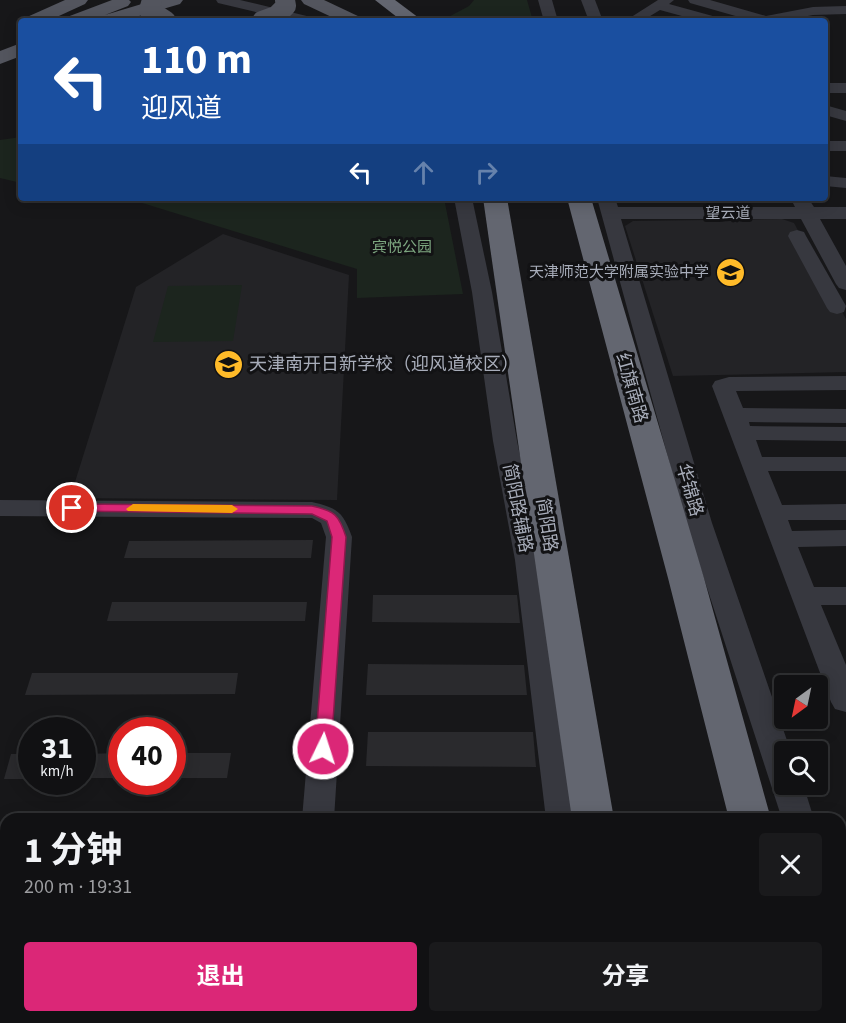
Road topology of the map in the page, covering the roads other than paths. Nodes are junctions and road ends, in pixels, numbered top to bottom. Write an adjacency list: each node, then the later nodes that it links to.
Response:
1 (79, 0): 20 (main road)
2 (102, 0): 21 (main road)
3 (128, 0): 22 (main road)
4 (152, 0): 24 (main road, bridge)
5 (174, 0): 23 (main road)
6 (224, 0): 26 (street)
7 (285, 0): 25 (main road, bridge)
8 (310, 0): 27 (main road)
9 (384, 0): 29 (highway)
10 (545, 0): 30 (street)
11 (588, 0): 31 (street)
12 (695, 0): 34 (street)
13 (723, 1): 14 (street)
14 (754, 1)
15 (788, 1): 18 (street)
16 (662, 3): 32 (street); 33 (street)
17 (365, 5): 28 (highway)
18 (813, 10): 19 (street); 35 (street)
19 (846, 10)
20 (40, 18)
21 (56, 18)
22 (81, 18)
23 (113, 18)
24 (160, 18)
25 (268, 18)
26 (298, 18)
27 (348, 18)
28 (383, 18)
29 (410, 18)
30 (550, 18)
31 (595, 18)
32 (637, 18)
33 (707, 18)
34 (754, 18)
35 (771, 18)
36 (15, 33): 37 (main road)
37 (0, 49)
38 (18, 51): 39 (main road)
39 (0, 58)
40 (828, 88): 41 (street)
41 (846, 88)
42 (828, 101): 43 (street)
43 (846, 106)
44 (828, 111): 45 (street)
45 (846, 116)
46 (828, 146): 47 (street)
47 (846, 146)
48 (828, 173): 49 (street)
49 (846, 173)
50 (828, 181): 51 (street)
51 (846, 183)
52 (464, 201): 83 (street, 简阳路辅路)
53 (496, 201): 88 (highway, 简阳路)
54 (580, 201): 89 (highway, 红旗南路)
55 (672, 201): 58 (street)
56 (734, 201): 58 (street)
57 (608, 206): 58 (street, 望云道); 82 (street, 华锦路)
58 (712, 206): 59 (street, 望云道)
59 (803, 206): 60 (street, 望云道); 61 (street)
60 (846, 213)
61 (832, 248): 62 (street); 63 (street)
62 (845, 280)
63 (837, 308)
64 (846, 383): 66 (street)
65 (846, 416): 66 (street)
66 (738, 424): 67 (street); 69 (street)
67 (846, 434)
68 (846, 464): 69 (street)
69 (757, 473): 70 (street); 73 (street)
70 (846, 480)
71 (0, 508): 75 (street)
72 (846, 512): 73 (street)
73 (772, 513): 77 (street)
74 (0, 514): 75 (street)
75 (333, 519): 85 (street)
76 (846, 538): 77 (street)
77 (782, 539): 78 (street)
78 (804, 596): 79 (street); 80 (street)
79 (846, 596)
80 (835, 648): 81 (street)
81 (846, 702)
82 (774, 748)
83 (556, 769): 86 (street, 简阳路辅路); 87 (street)
84 (790, 795): 90 (street)
85 (318, 813)
86 (561, 813)
87 (568, 813)
88 (592, 813)
89 (748, 813)
90 (796, 813)

